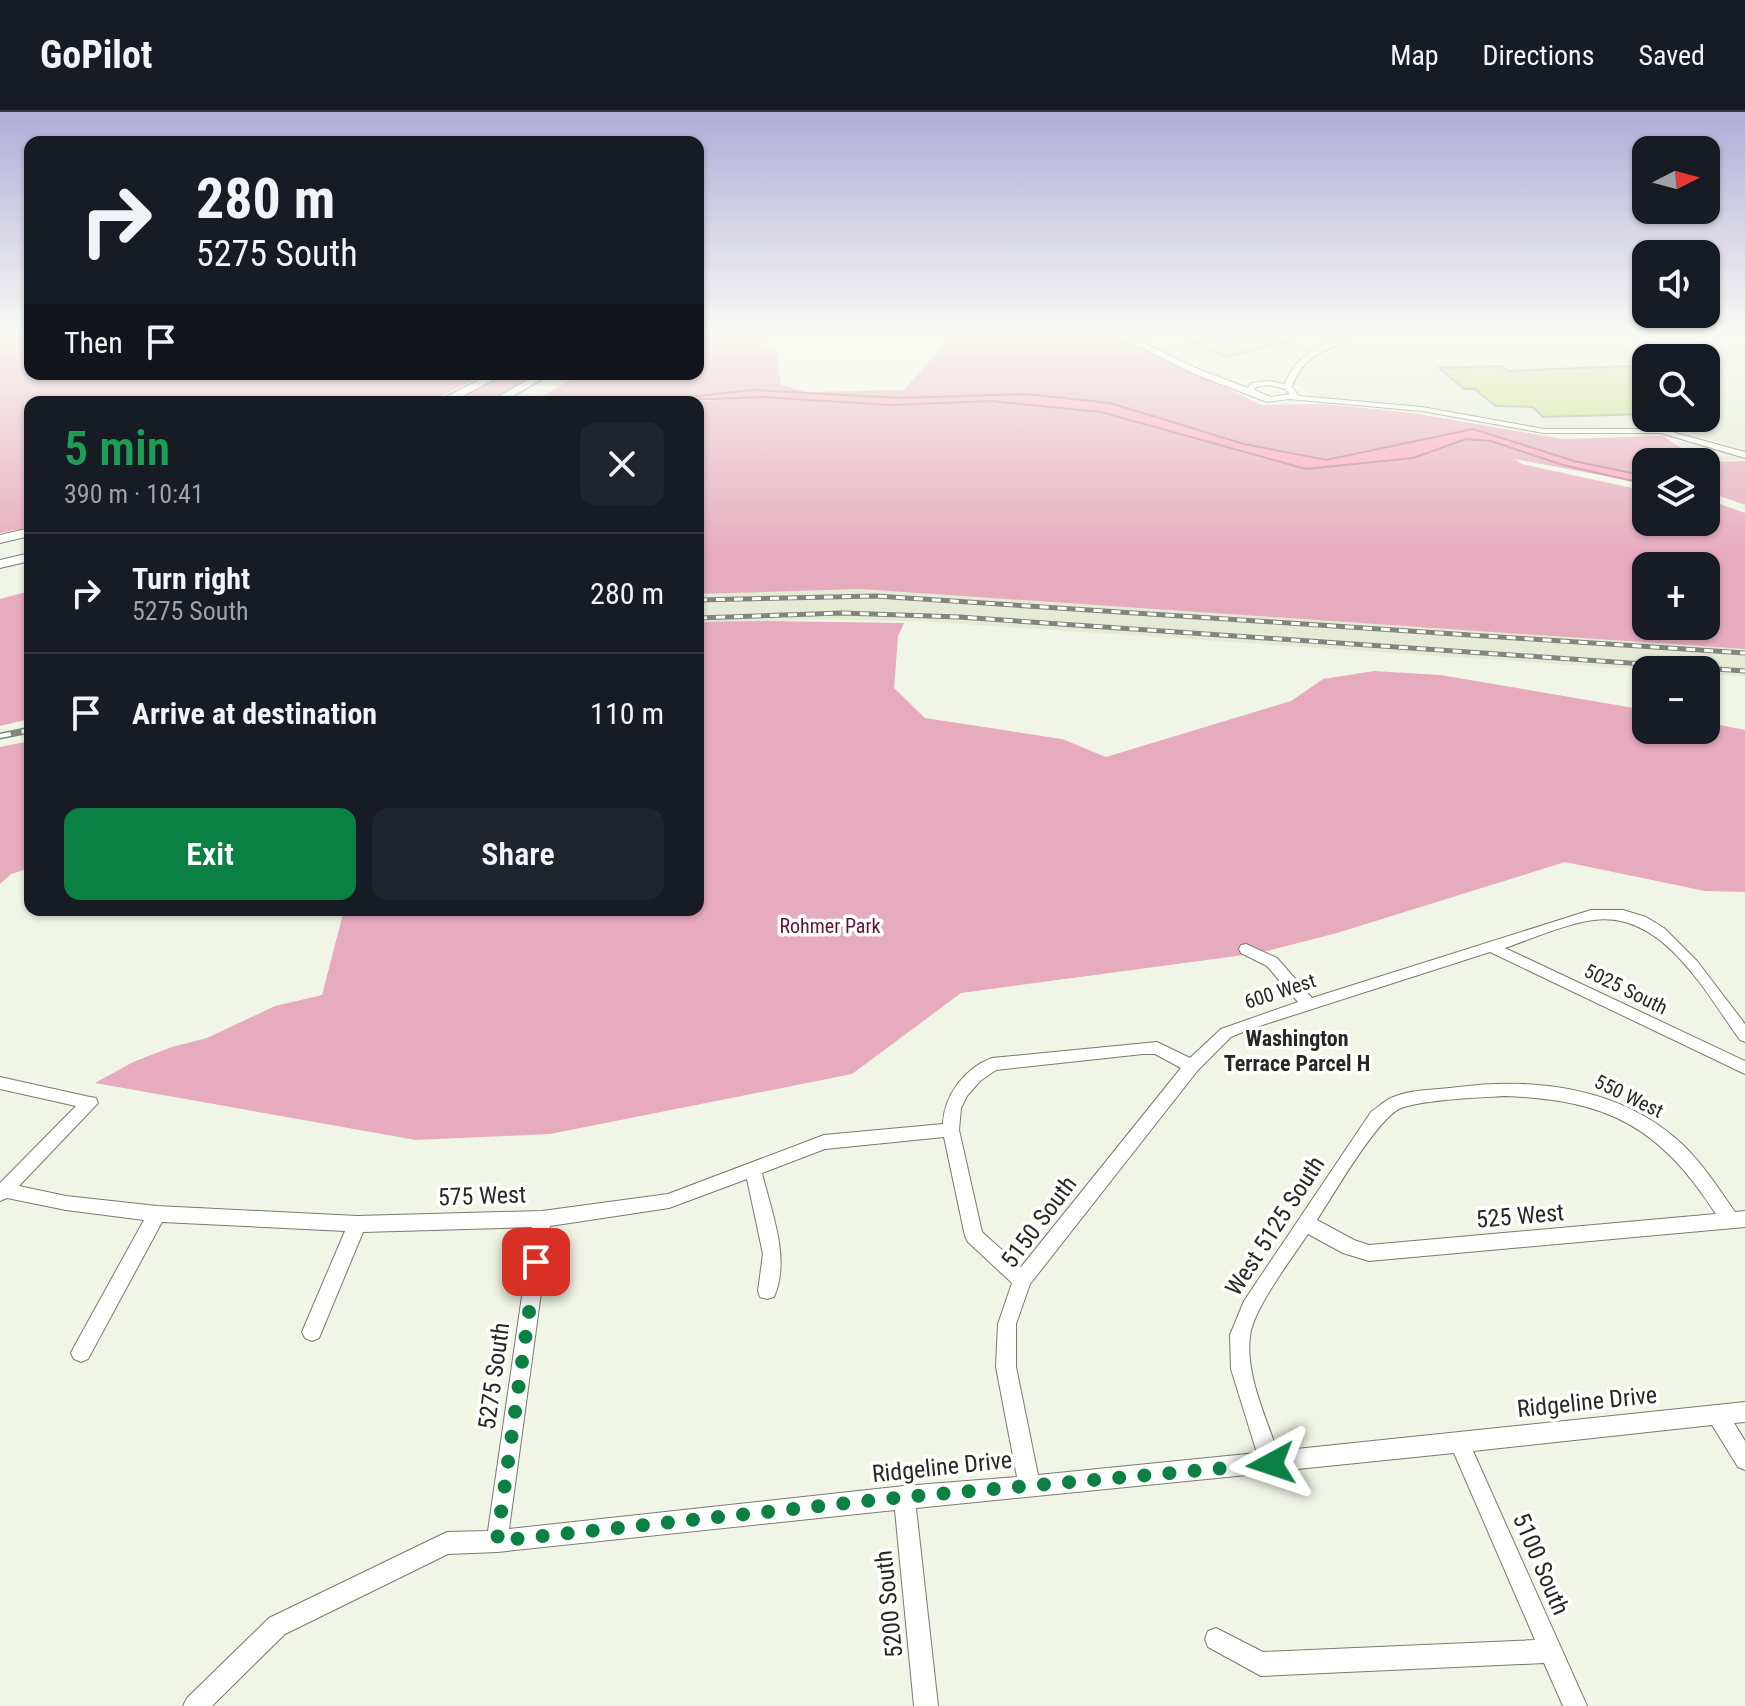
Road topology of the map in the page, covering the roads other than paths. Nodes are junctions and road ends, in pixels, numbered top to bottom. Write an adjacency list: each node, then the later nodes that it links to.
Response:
1 (1396, 406): 2 (street)
2 (1745, 455)
3 (24, 533): 4 (highway)
4 (0, 539)
5 (24, 558): 6 (highway)
6 (0, 564)
7 (1491, 947): 9 (street, 600 West); 10 (street, 600 West); 12 (street, 5025 South)
8 (1246, 949): 9 (street)
9 (1308, 1004): 11 (street, 600 West)
10 (1745, 1036)
11 (1192, 1066): 15 (street); 23 (street, 5150 South)
12 (1745, 1068)
13 (0, 1083): 17 (street)
14 (1377, 1117): 20 (street, 550 West); 21 (street, West 5125 South)
15 (951, 1130): 16 (street, 575 West); 23 (street)
16 (753, 1169): 19 (street, 575 West); 24 (street)
17 (2, 1192): 18 (street, 575 West)
18 (157, 1214): 22 (street, 575 West); 26 (street)
19 (542, 1219): 22 (street, 575 West); 34 (street, 5275 South)
20 (1738, 1220): 21 (street, 525 West)
21 (1305, 1223): 31 (street, West 5125 South)
22 (357, 1224): 25 (street)
23 (1022, 1280): 32 (street, 5150 South)
24 (767, 1291)
25 (312, 1332)
26 (81, 1353)
27 (1745, 1412): 28 (street, Ridgeline Drive)
28 (1717, 1415): 29 (street, Ridgeline Drive); 30 (street)
29 (1459, 1442): 31 (street, Ridgeline Drive); 36 (street, 5100 South)
30 (1745, 1460)
31 (1271, 1464): 32 (street, Ridgeline Drive)
32 (1029, 1484): 33 (street, Ridgeline Drive)
33 (904, 1497): 34 (street, Ridgeline Drive); 38 (street, 5200 South)
34 (497, 1541): 37 (street, Ridgeline Drive)
35 (1216, 1639): 36 (street)
36 (1550, 1651): 39 (street, 5100 South)
37 (195, 1706)
38 (926, 1706)
39 (1575, 1706)

